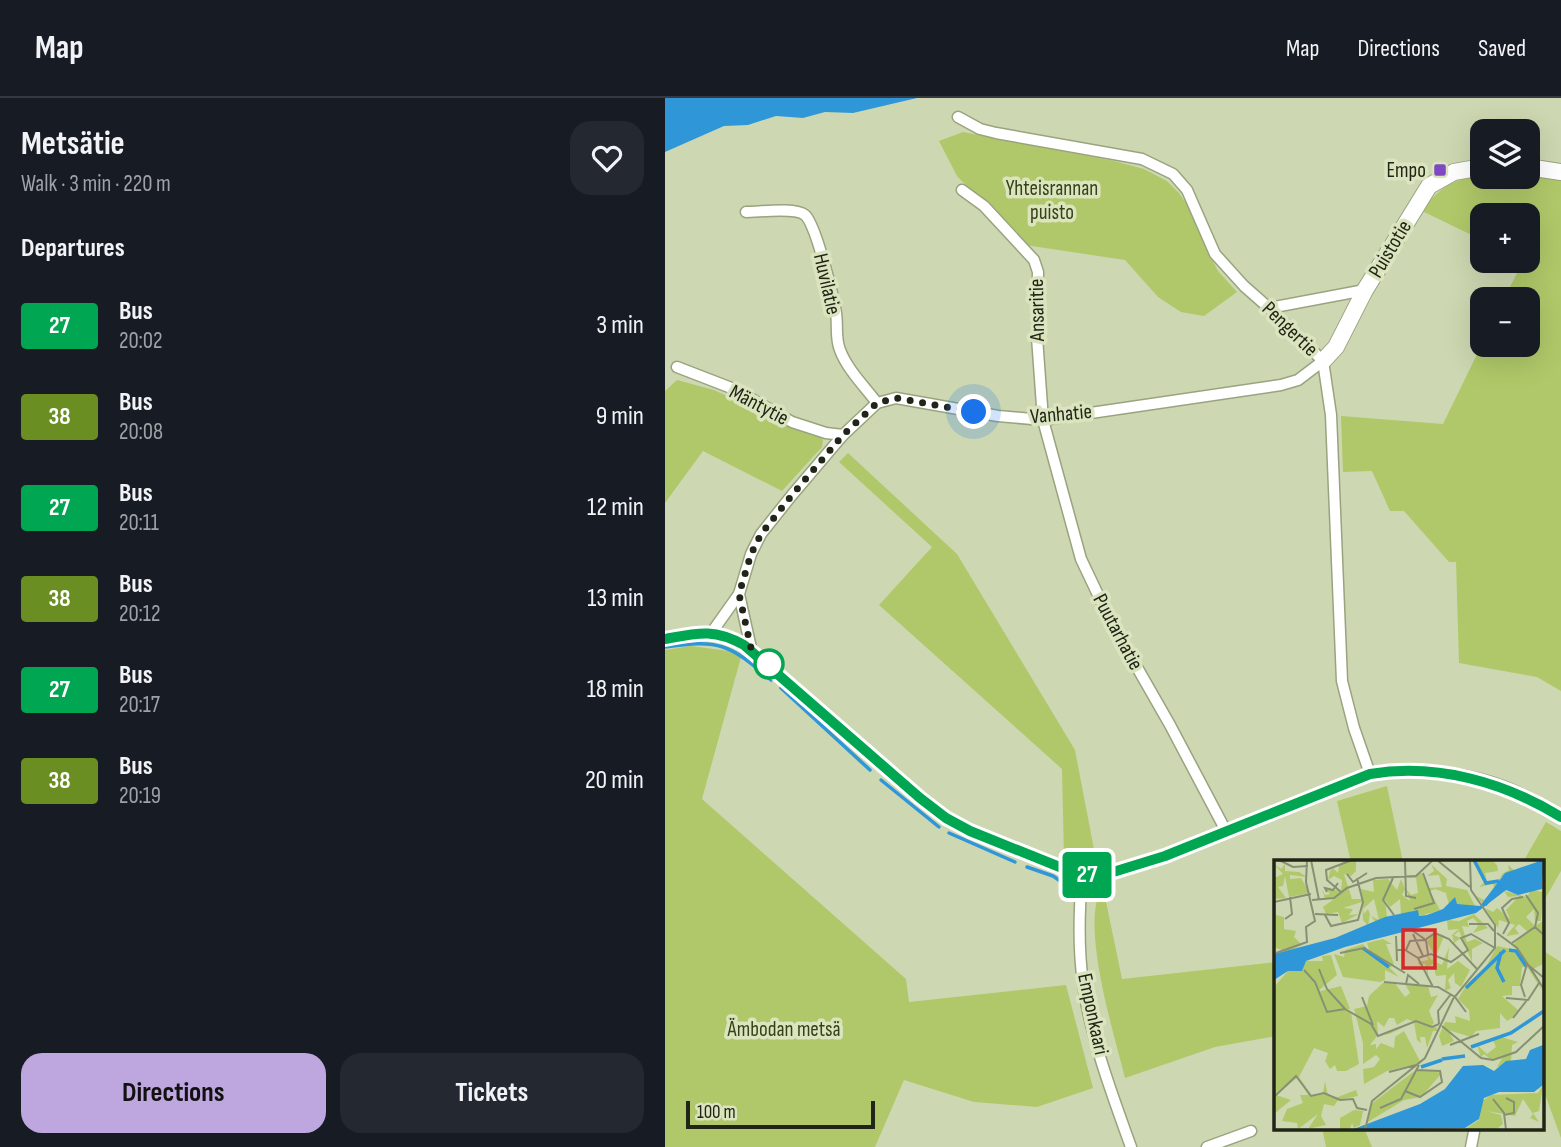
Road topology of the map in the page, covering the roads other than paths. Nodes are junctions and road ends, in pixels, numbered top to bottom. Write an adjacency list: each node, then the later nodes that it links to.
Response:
1 (958, 117): 8 (street, Pengertie)
2 (1470, 169): 7 (street, Puistotie)
3 (1540, 169): 4 (street)
4 (1561, 172)
5 (962, 190): 12 (street, Ansaritie)
6 (746, 212): 11 (street, Huvilatie)
7 (1366, 290): 8 (street); 9 (street, Puistotie)
8 (1269, 308): 9 (street, Pengertie)
9 (1323, 361): 12 (street, Vanhatie); 18 (street, Pengertie)
10 (677, 367): 13 (street, Mäntytie)
11 (877, 403): 12 (street, Vanhatie); 13 (street)
12 (1043, 420): 20 (street, Puutarhatie)
13 (843, 435): 14 (street)
14 (739, 594): 15 (street); 17 (street)
15 (712, 632): 16 (street); 17 (street)
16 (665, 639)
17 (751, 648): 21 (street)
18 (1370, 774): 19 (street); 20 (street)
19 (1561, 817)
20 (1226, 831): 21 (street)
21 (1082, 876): 24 (street, Emponkaari)
22 (1251, 1131): 25 (street)
23 (1473, 1132): 26 (street)
24 (1131, 1147)
25 (1207, 1147)
26 (1471, 1147)

